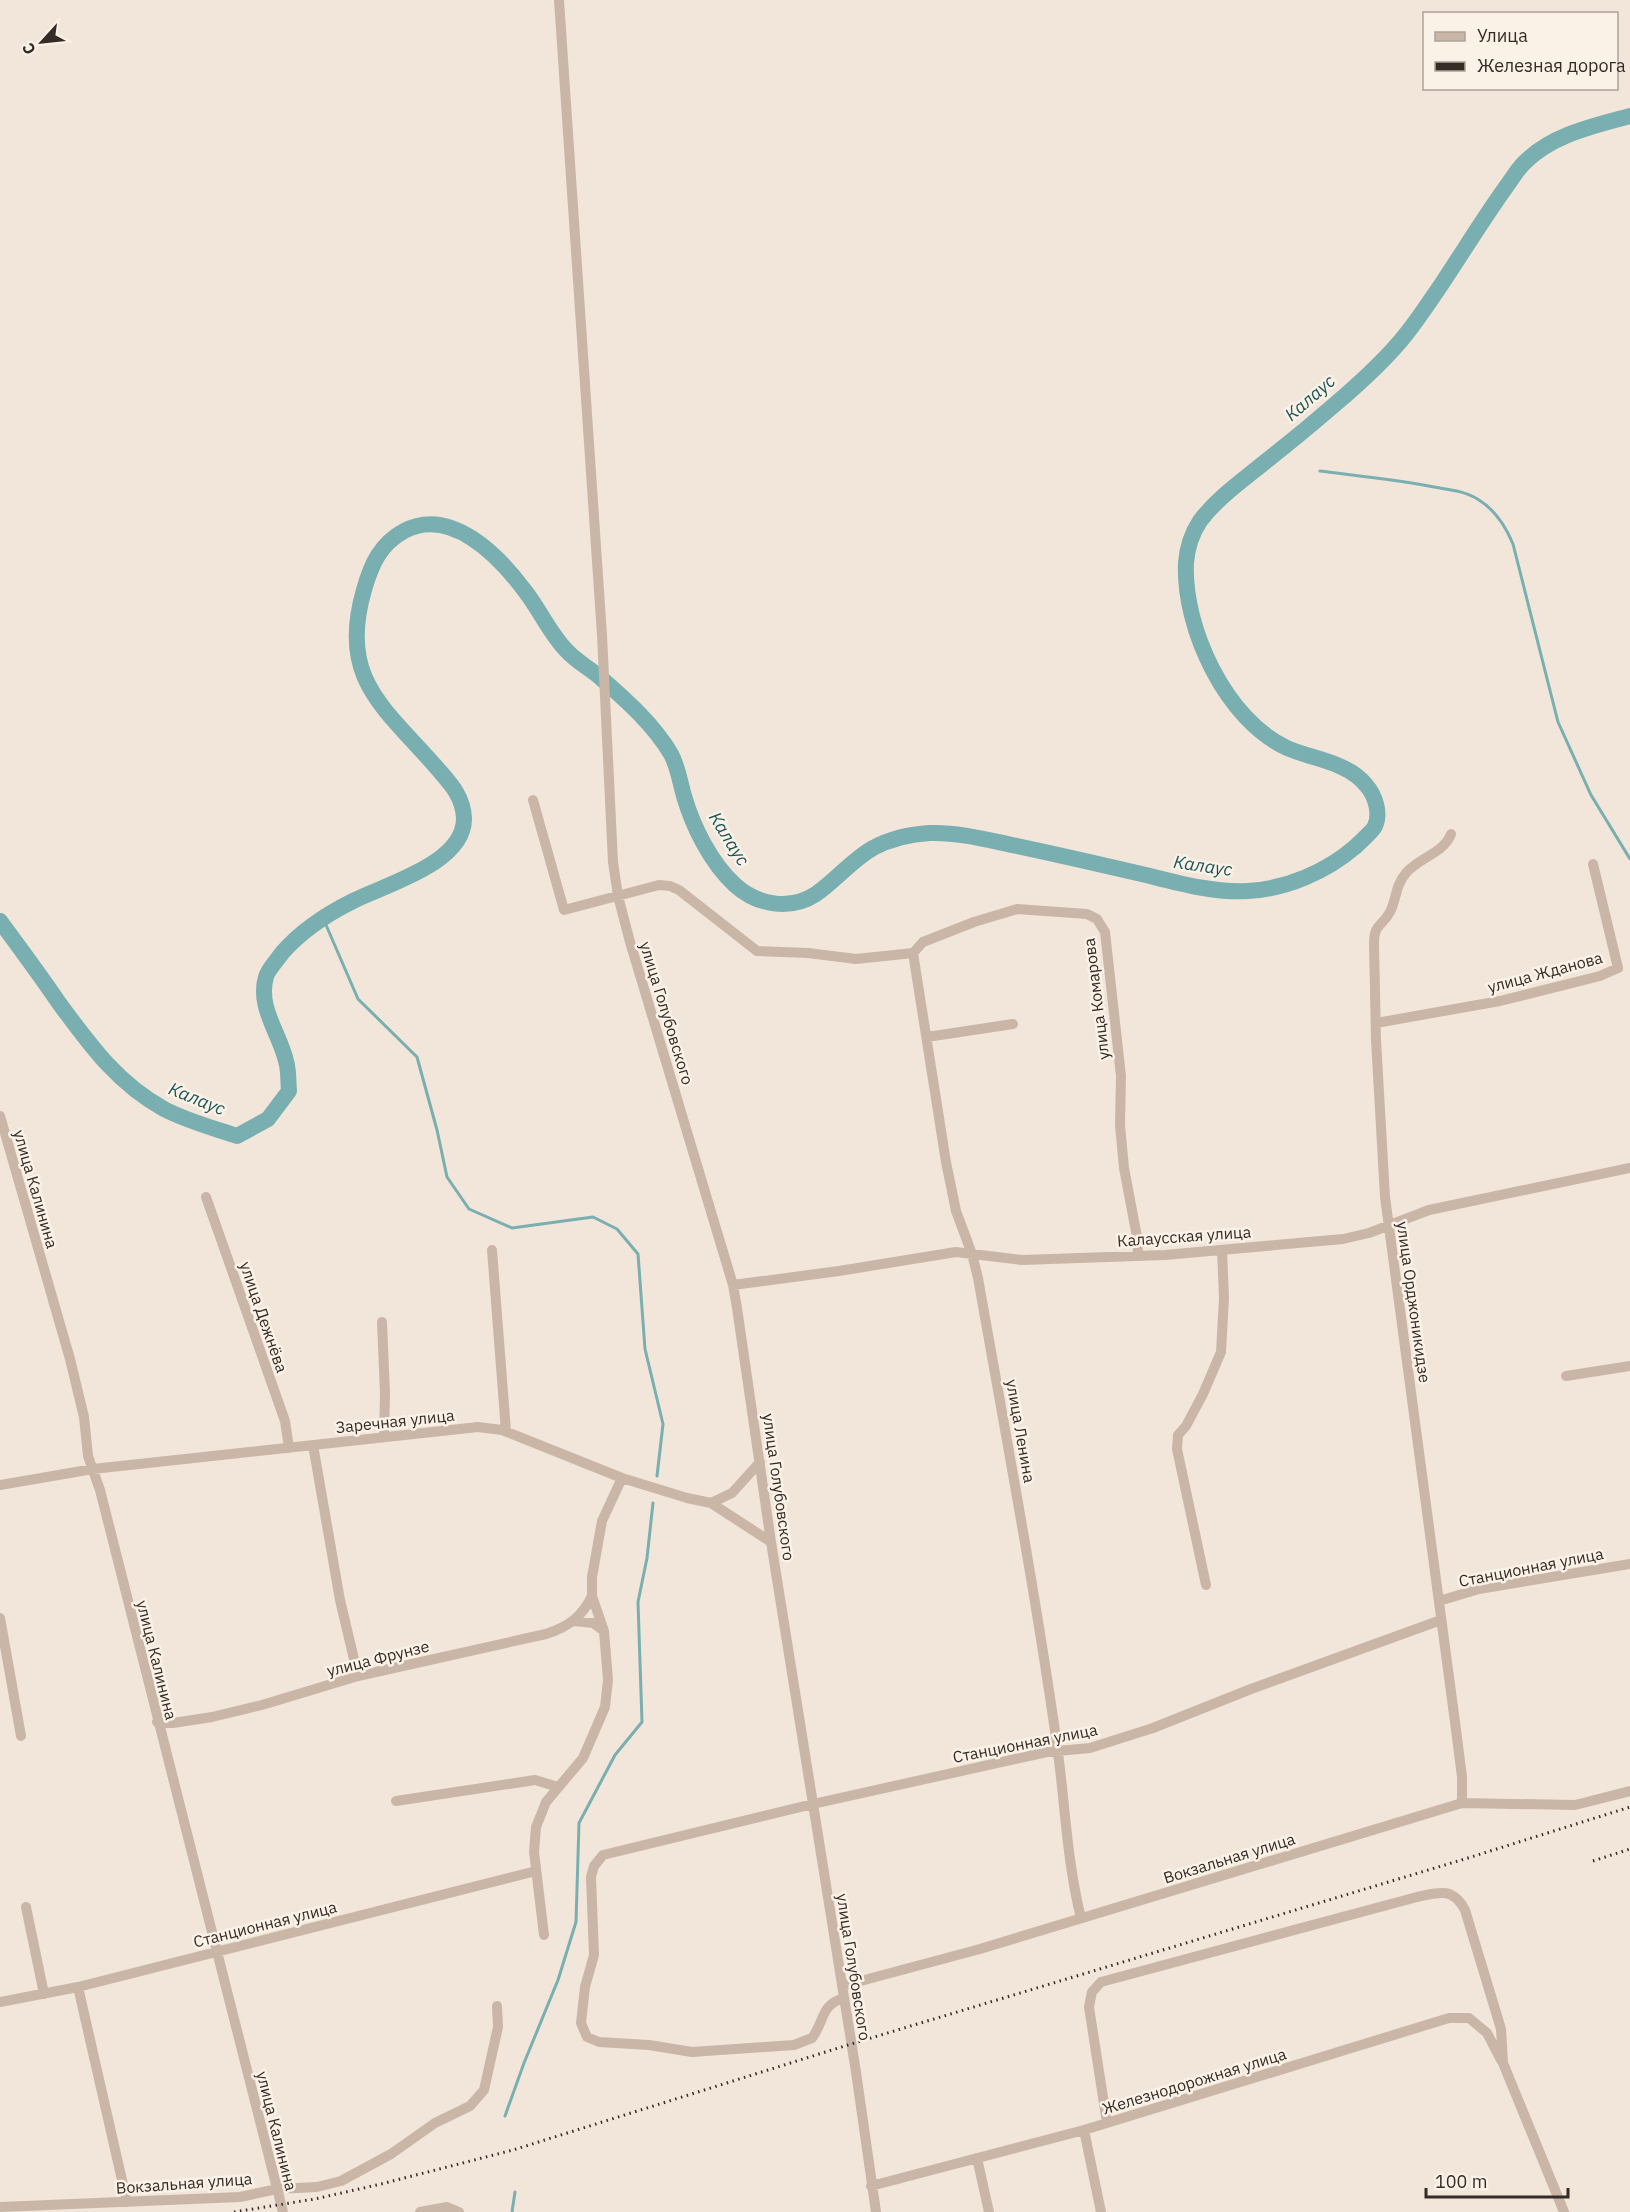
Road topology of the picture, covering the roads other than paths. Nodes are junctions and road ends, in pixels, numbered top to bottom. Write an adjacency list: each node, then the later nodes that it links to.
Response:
1 (559, 0): 5 (street, улица Голубовского)
2 (533, 800): 5 (street, улица Комарова)
3 (1451, 834): 7 (street, улица Орджоникидзе)
4 (1593, 864): 7 (street, улица Жданова)
5 (618, 896): 6 (street, улица Комарова); 18 (street, улица Голубовского)
6 (913, 953): 9 (street, улица Ленина); 17 (street, улица Комарова)
7 (1376, 1023): 13 (street, улица Орджоникидзе)
8 (1013, 1024): 9 (street)
9 (927, 1037): 16 (street, улица Ленина)
10 (0, 1116): 27 (street, улица Калинина)
11 (1630, 1168): 13 (street, Калаусская улица)
12 (207, 1197): 25 (street, улица Дежнёва)
13 (1389, 1225): 15 (street, Калаусская улица); 35 (street, улица Орджоникидзе)
14 (492, 1250): 22 (street)
15 (1222, 1250): 17 (street, Калаусская улица); 33 (street)
16 (972, 1254): 17 (street, Калаусская улица); 18 (street, Калаусская улица); 43 (street, улица Ленина)
17 (1138, 1256)
18 (733, 1285): 26 (street, улица Голубовского)
19 (382, 1322): 23 (street)
20 (1630, 1366): 21 (street)
21 (1566, 1376)
22 (506, 1431): 23 (street, Заречная улица); 28 (street, Заречная улица)
23 (384, 1436): 24 (street, Заречная улица)
24 (313, 1444): 25 (street, Заречная улица); 40 (street)
25 (289, 1448): 27 (street, Заречная улица)
26 (760, 1461): 30 (street); 31 (street, улица Голубовского)
27 (93, 1469): 29 (street, Заречная улица); 41 (street, улица Калинина)
28 (622, 1478): 30 (street, Заречная улица); 34 (street)
29 (0, 1485)
30 (711, 1503): 31 (street, Заречная улица)
31 (771, 1542): 48 (street, улица Голубовского)
32 (1630, 1564): 35 (street, Станционная улица)
33 (1206, 1586)
34 (592, 1596): 38 (street, улица Фрунзе); 39 (street)
35 (1438, 1601): 37 (street, улица Орджоникидзе)
36 (0, 1618): 42 (street)
37 (1441, 1620): 43 (street, Станционная улица); 47 (street, улица Орджоникидзе)
38 (574, 1621): 39 (street); 40 (street, улица Фрунзе)
39 (604, 1631): 44 (street)
40 (358, 1676): 41 (street, улица Фрунзе)
41 (157, 1722): 53 (street, улица Калинина)
42 (21, 1736)
43 (1057, 1750): 48 (street, Станционная улица); 51 (street, улица Ленина)
44 (558, 1787): 46 (street); 49 (street)
45 (1630, 1791): 47 (street, Вокзальная улица)
46 (396, 1801)
47 (1462, 1803): 51 (street, Вокзальная улица)
48 (813, 1804): 54 (street, улица Голубовского); 57 (street, Станционная улица)
49 (536, 1872): 52 (street); 53 (street, Станционная улица)
50 (26, 1907): 56 (street)
51 (1081, 1918): 54 (street, Вокзальная улица)
52 (544, 1935)
53 (216, 1952): 55 (street, Станционная улица); 65 (street, улица Калинина)
54 (842, 1986): 57 (street, улица Голубовского)
55 (78, 1987): 56 (street, Станционная улица); 66 (street)
56 (44, 1994): 58 (street, Станционная улица)
57 (844, 1998): 64 (street, улица Голубовского)
58 (0, 2002)
59 (497, 2006): 65 (street, Вокзальная улица)
60 (1503, 2063): 61 (street, Железнодорожная улица); 61 (street); 74 (street)
61 (1107, 2123): 62 (street, Железнодорожная улица)
62 (1084, 2130): 63 (street, Железнодорожная улица); 73 (street)
63 (976, 2158): 64 (street, Железнодорожная улица); 72 (street)
64 (871, 2186): 71 (street, улица Голубовского)
65 (277, 2189): 66 (street, Вокзальная улица); 69 (street, улица Калинина)
66 (127, 2202): 67 (street, Вокзальная улица)
67 (0, 2207)
68 (459, 2211): 70 (street)
69 (283, 2212)
70 (420, 2212)
71 (876, 2212)
72 (989, 2212)
73 (1101, 2212)
74 (1564, 2212)

